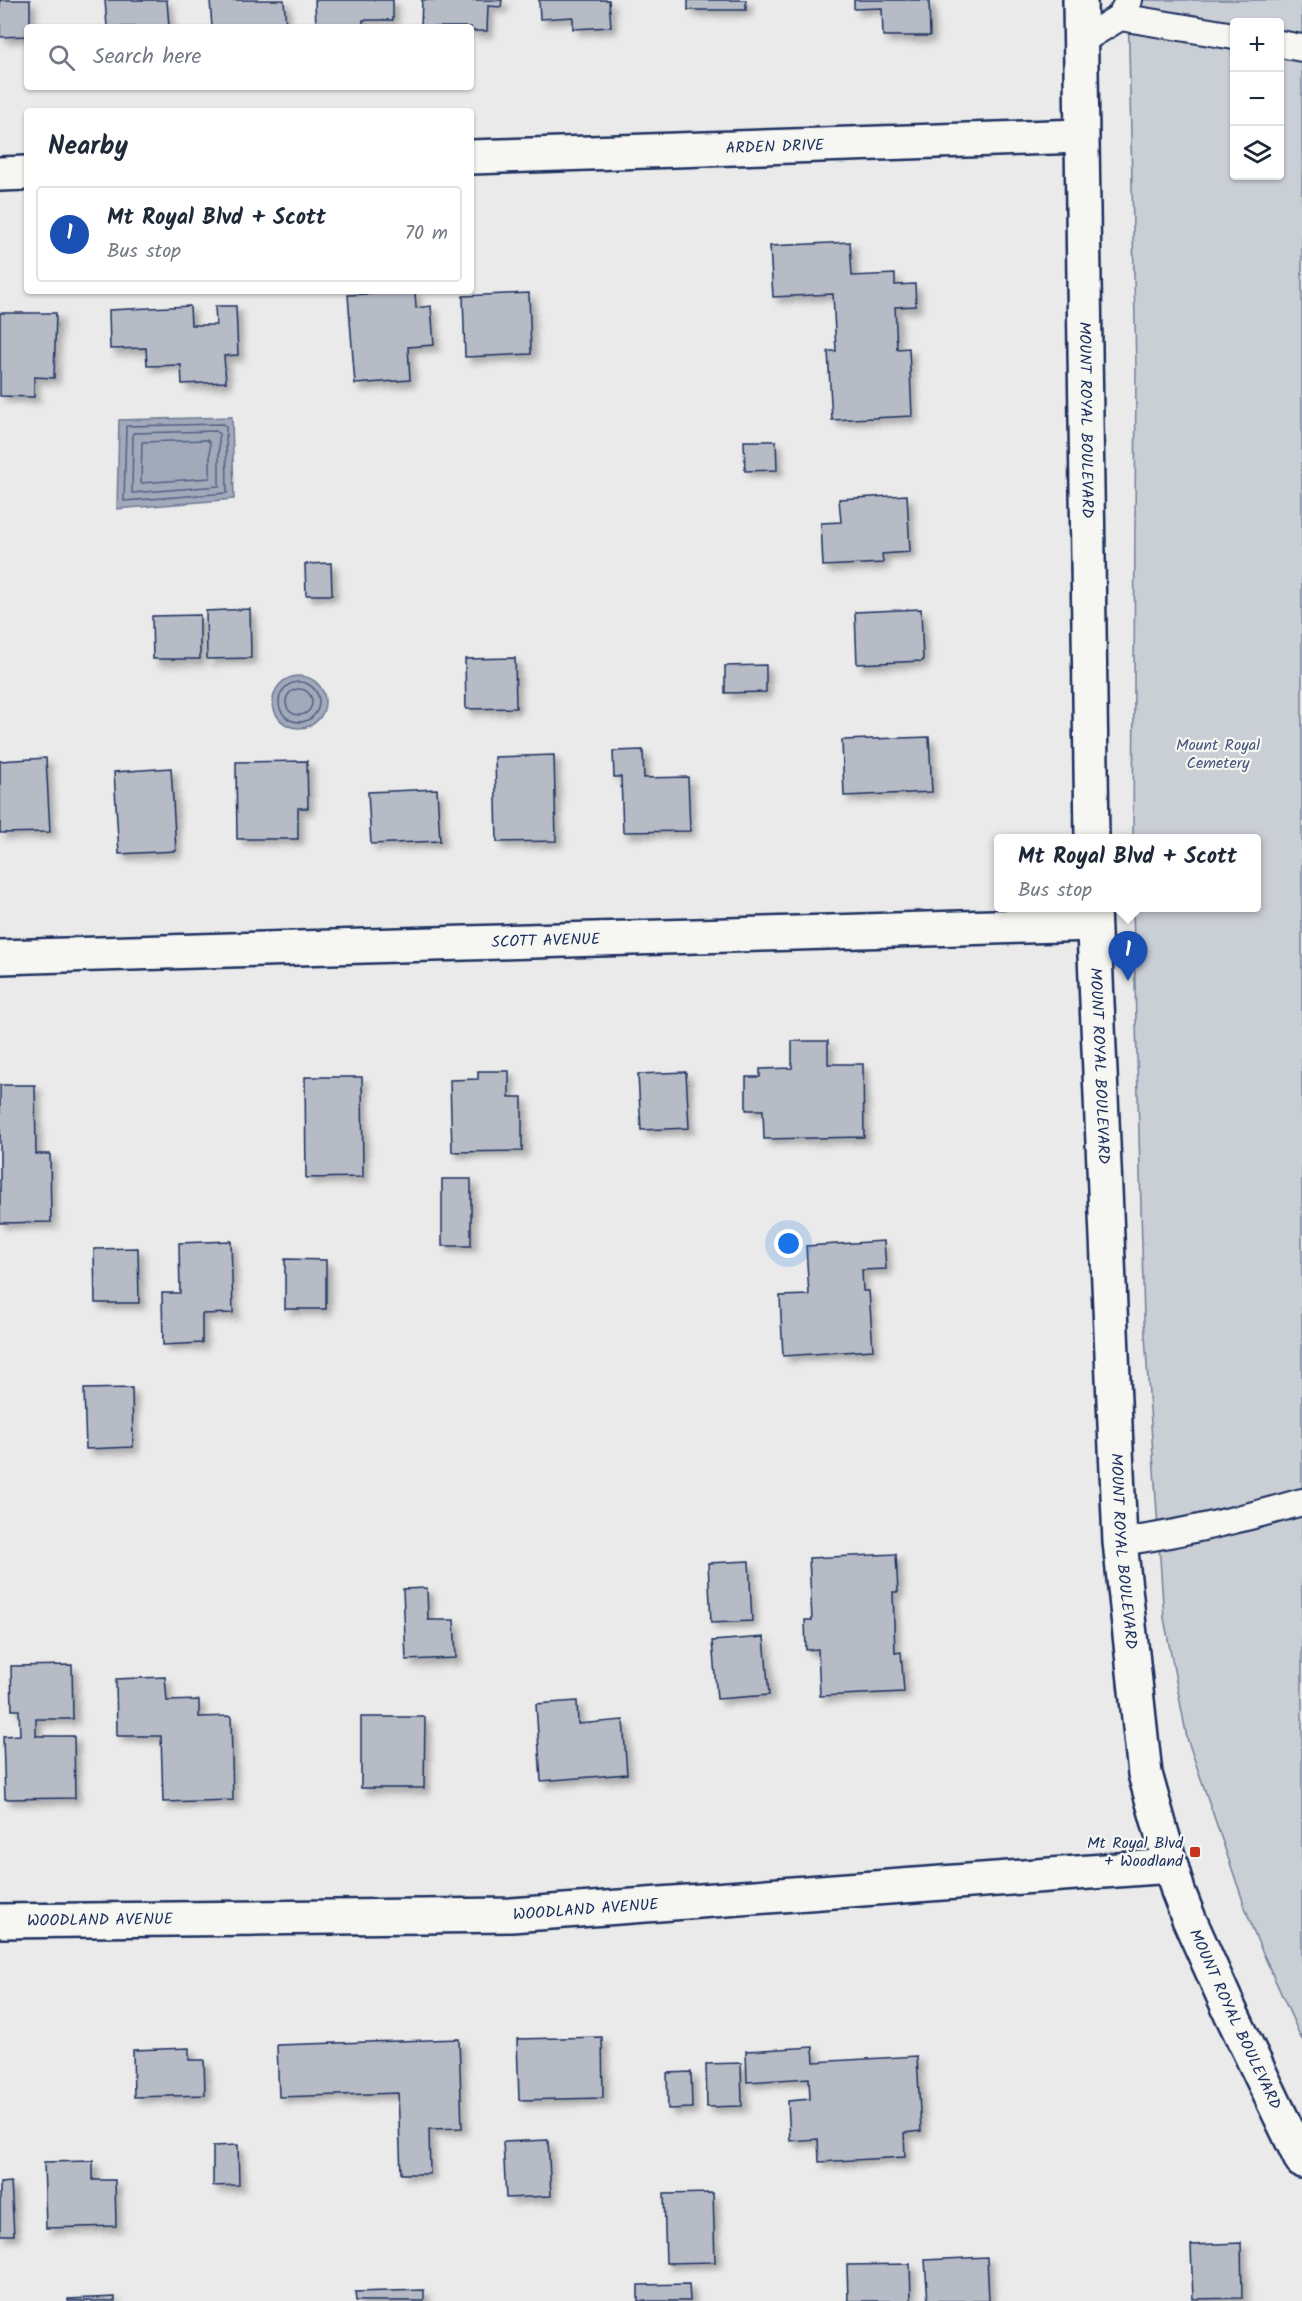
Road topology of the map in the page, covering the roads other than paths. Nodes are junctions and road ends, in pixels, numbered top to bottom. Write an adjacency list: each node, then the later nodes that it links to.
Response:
1 (1080, 0): 4 (street, MOUNT ROYAL BOULEVARD)
2 (1125, 9): 3 (lane); 4 (lane)
3 (1230, 35)
4 (1080, 41): 7 (street, MOUNT ROYAL BOULEVARD)
5 (1284, 45): 6 (lane)
6 (1302, 48)
7 (1081, 136): 8 (street, ARDEN DRIVE); 11 (street, MOUNT ROYAL BOULEVARD)
8 (474, 157)
9 (24, 173): 10 (street)
10 (0, 174)
11 (1092, 834)
12 (1093, 916): 13 (street, SCOTT AVENUE); 15 (street, MOUNT ROYAL BOULEVARD)
13 (0, 957)
14 (1302, 1502): 15 (lane)
15 (1120, 1542): 16 (street, MOUNT ROYAL BOULEVARD)
16 (1171, 1866): 17 (street, WOODLAND AVENUE); 18 (street, MOUNT ROYAL BOULEVARD)
17 (0, 1921)
18 (1302, 2161)

